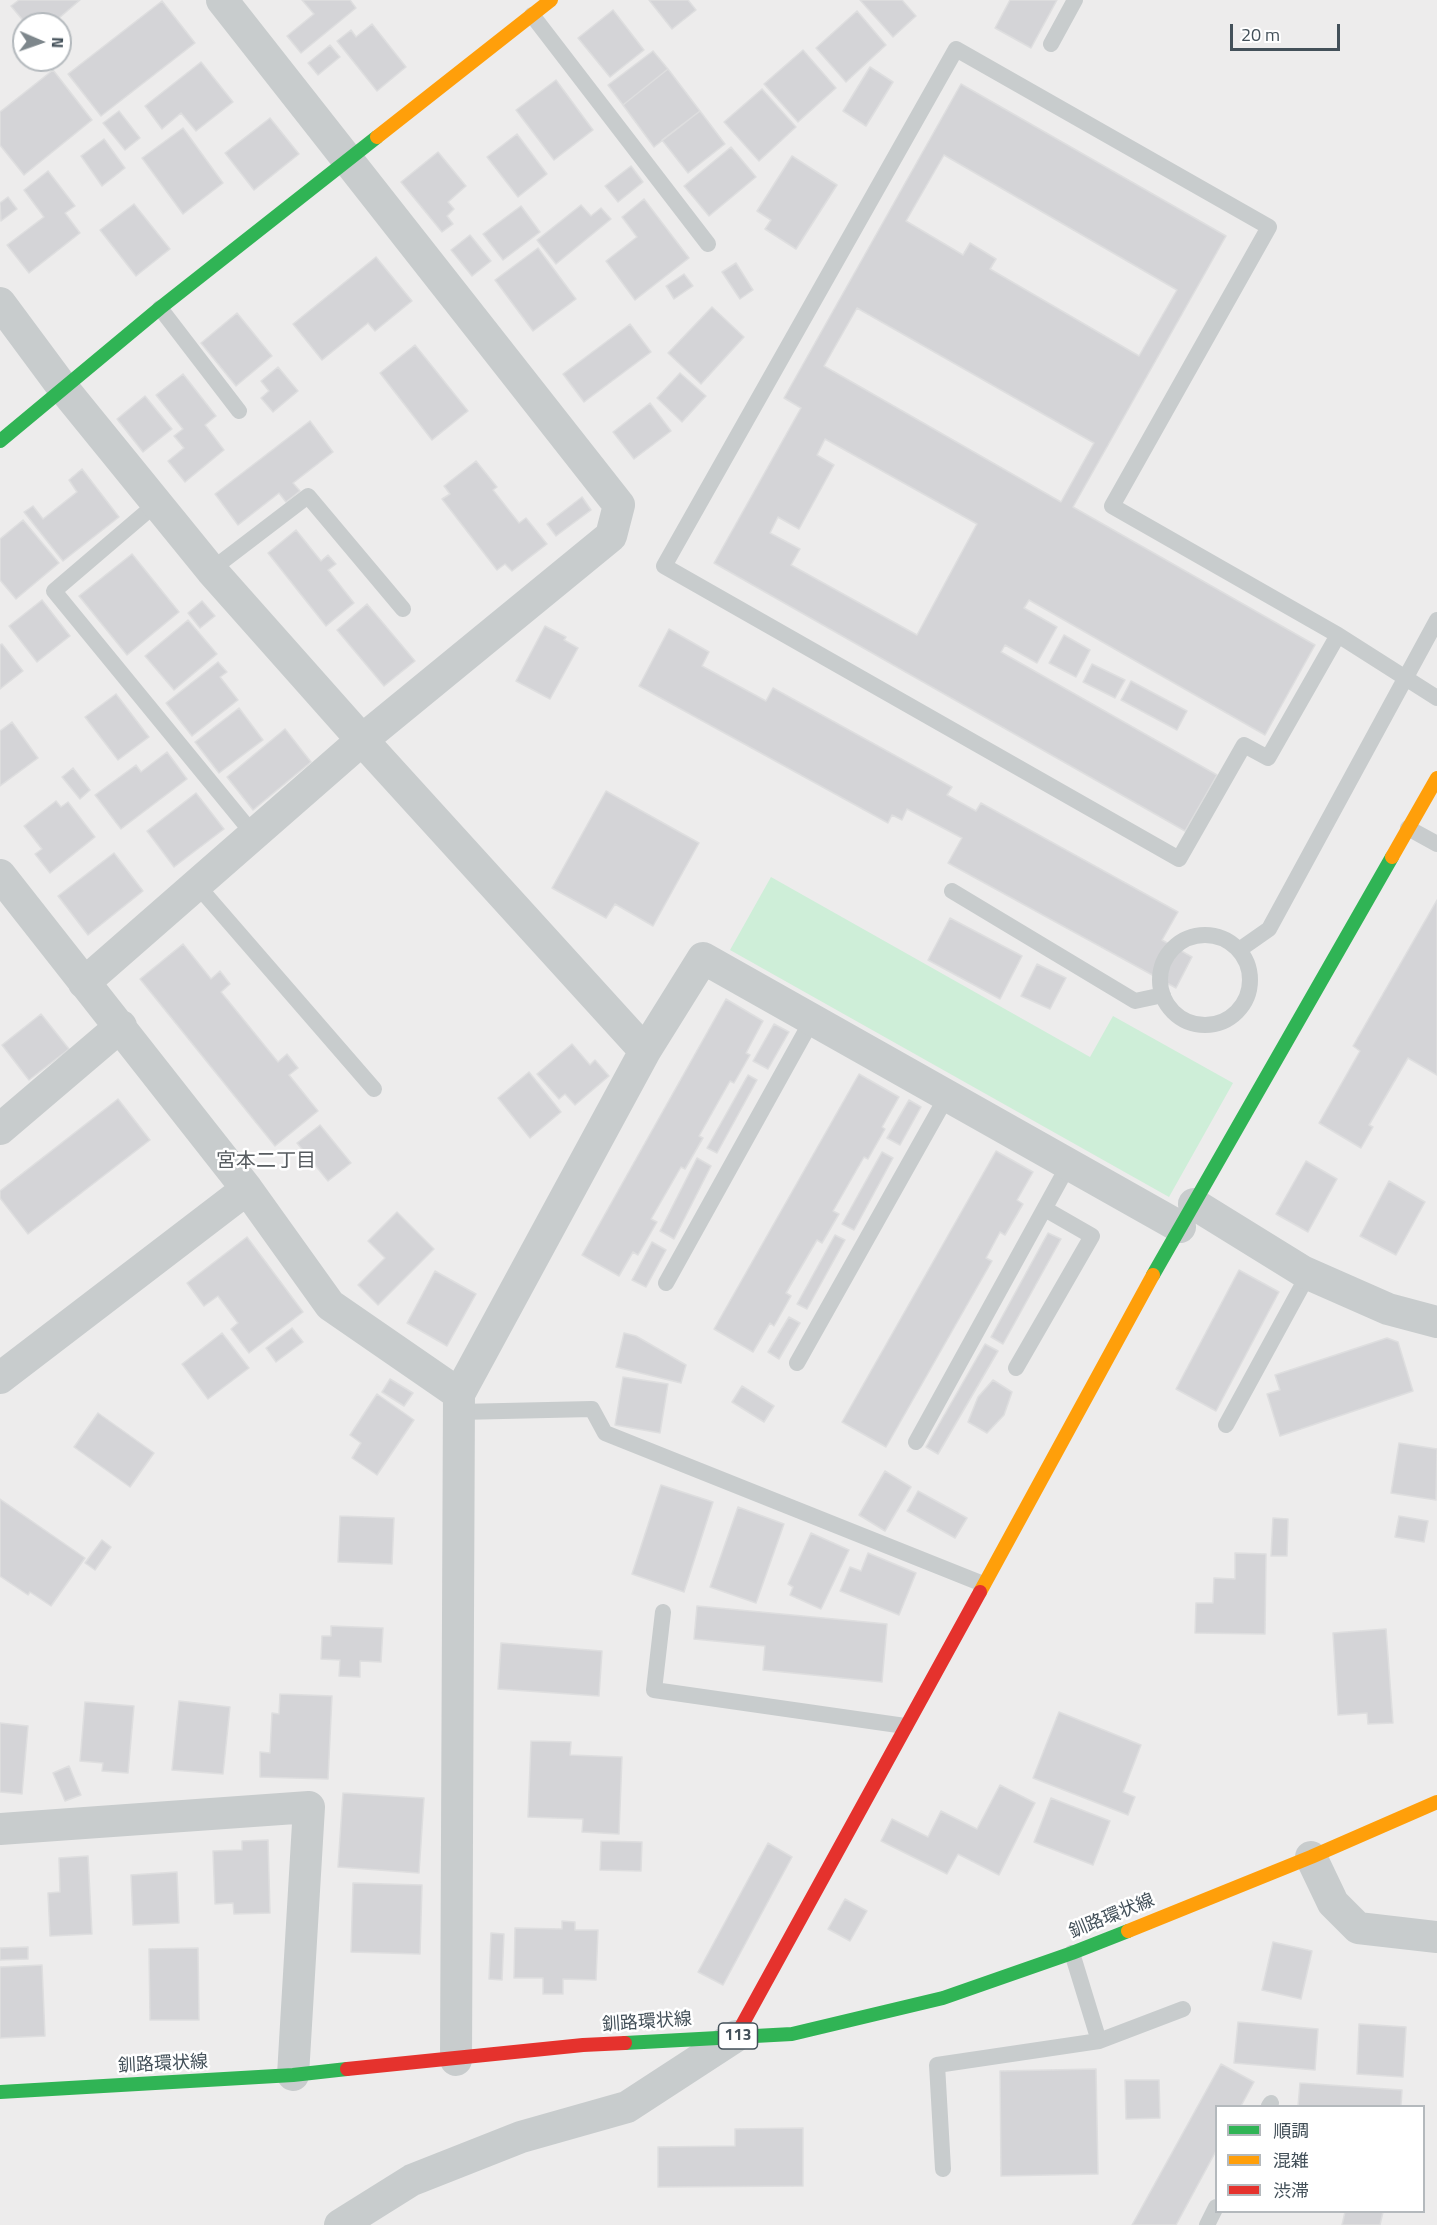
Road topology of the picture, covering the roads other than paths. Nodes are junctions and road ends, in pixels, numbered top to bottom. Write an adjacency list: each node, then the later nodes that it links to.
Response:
1 (222, 0): 6 (street)
2 (551, 0): 4 (street)
3 (1075, 0): 5 (lane)
4 (532, 15): 6 (street); 7 (lane)
5 (1051, 44)
6 (349, 160): 9 (street); 20 (street)
7 (708, 244)
8 (0, 303): 10 (street)
9 (160, 308): 10 (street); 11 (lane)
10 (63, 387): 12 (street); 13 (street)
11 (239, 411)
12 (0, 441)
13 (157, 503): 14 (street); 23 (lane)
14 (211, 570): 15 (lane); 20 (street)
15 (403, 609)
16 (1437, 620): 18 (lane)
17 (1338, 635): 17 (lane); 18 (lane)
18 (1406, 679): 19 (lane); 28 (lane)
19 (1437, 698)
20 (362, 740): 23 (street); 33 (street)
21 (1437, 778): 22 (street)
22 (1408, 828): 24 (lane); 40 (street)
23 (254, 835): 26 (street)
24 (1437, 844)
25 (0, 875): 29 (street)
26 (197, 885): 29 (street); 34 (lane)
27 (952, 891): 30 (lane)
28 (1239, 950): 30 (lane); 30 (lane)
29 (84, 983): 32 (street)
30 (1162, 995)
31 (812, 1020): 33 (street); 35 (street); 42 (lane)
32 (121, 1026): 36 (street); 38 (street)
33 (645, 1051): 47 (street)
34 (374, 1089)
35 (947, 1096): 37 (street); 44 (lane)
36 (0, 1129)
37 (1069, 1164): 39 (lane); 40 (street)
38 (247, 1189): 46 (street); 47 (street)
39 (1045, 1209): 45 (lane); 49 (lane)
40 (1187, 1216): 41 (street); 50 (street)
41 (1308, 1273): 43 (street); 48 (lane)
42 (666, 1283)
43 (1437, 1322)
44 (797, 1363)
45 (1016, 1368)
46 (0, 1378)
47 (459, 1403): 50 (lane); 61 (street)
48 (1226, 1425)
49 (916, 1442)
50 (983, 1584): 52 (street)
51 (663, 1612): 52 (lane)
52 (905, 1726): 59 (street)
53 (1437, 1802): 55 (street, 釧路環状線 / 113)
54 (0, 1829): 62 (street)
55 (1311, 1857): 56 (street); 57 (street, 釧路環状線 / 113)
56 (1437, 1937)
57 (1072, 1953): 59 (street, 釧路環状線 / 113); 60 (lane)
58 (1183, 2009): 60 (lane)
59 (736, 2036): 61 (street, 釧路環状線 / 113); 66 (street)
60 (1099, 2041): 64 (lane)
61 (456, 2060): 62 (street, 釧路環状線 / 113)
62 (293, 2075): 63 (street, 釧路環状線 / 113)
63 (0, 2092)
64 (943, 2169)
65 (1215, 2209): 67 (lane)
66 (340, 2225)
67 (1207, 2225)

